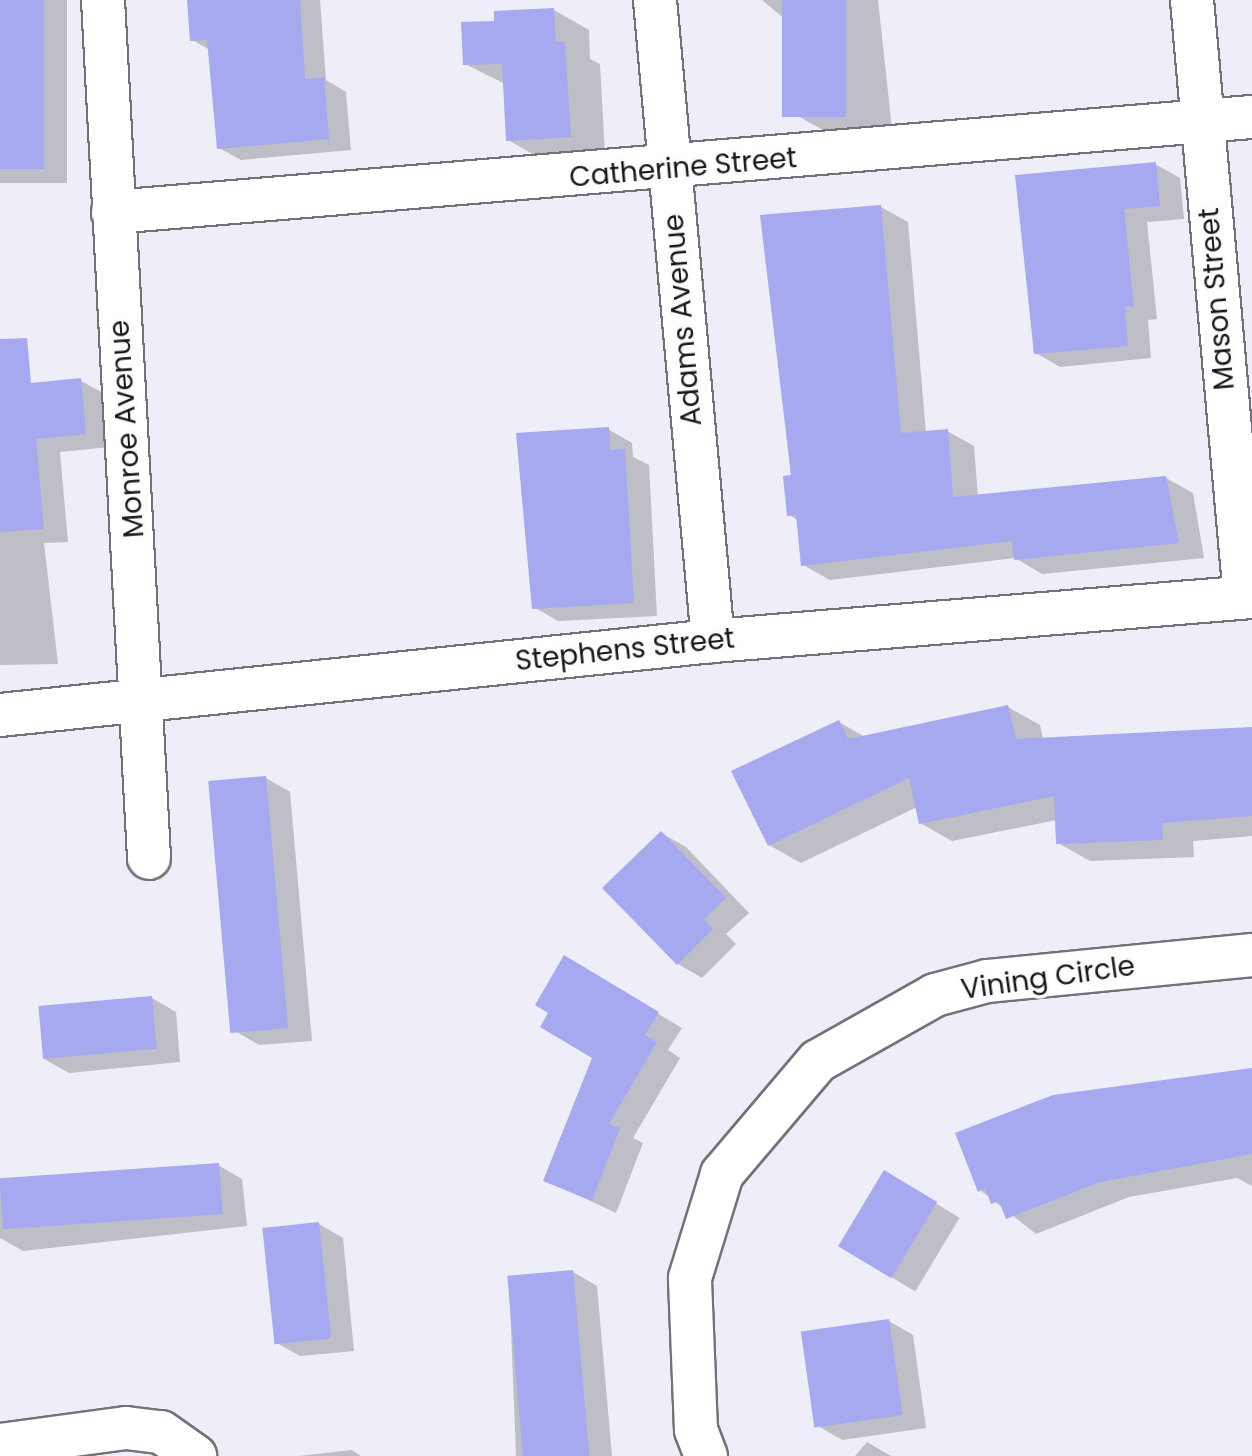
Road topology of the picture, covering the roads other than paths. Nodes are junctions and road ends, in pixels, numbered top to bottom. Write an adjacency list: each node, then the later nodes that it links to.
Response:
1 (103, 0): 7 (street, Monroe Avenue)
2 (655, 0): 6 (street, Adams Avenue)
3 (1192, 0): 5 (street, Mason Street)
4 (1252, 117): 5 (street, Catherine Street)
5 (1201, 122): 6 (street, Catherine Street); 8 (street, Mason Street)
6 (669, 170): 7 (street, Catherine Street); 9 (street, Adams Avenue)
7 (113, 212): 10 (street, Monroe Avenue)
8 (1249, 597): 9 (street, Stephens Street)
9 (713, 641): 10 (street, Stephens Street)
10 (139, 701): 11 (street, Stephens Street); 12 (street, Monroe Avenue)
11 (0, 715)
12 (149, 858)
13 (1252, 955): 16 (street, Vining Circle)
14 (0, 1445): 15 (street)
15 (189, 1450)
16 (706, 1456)

